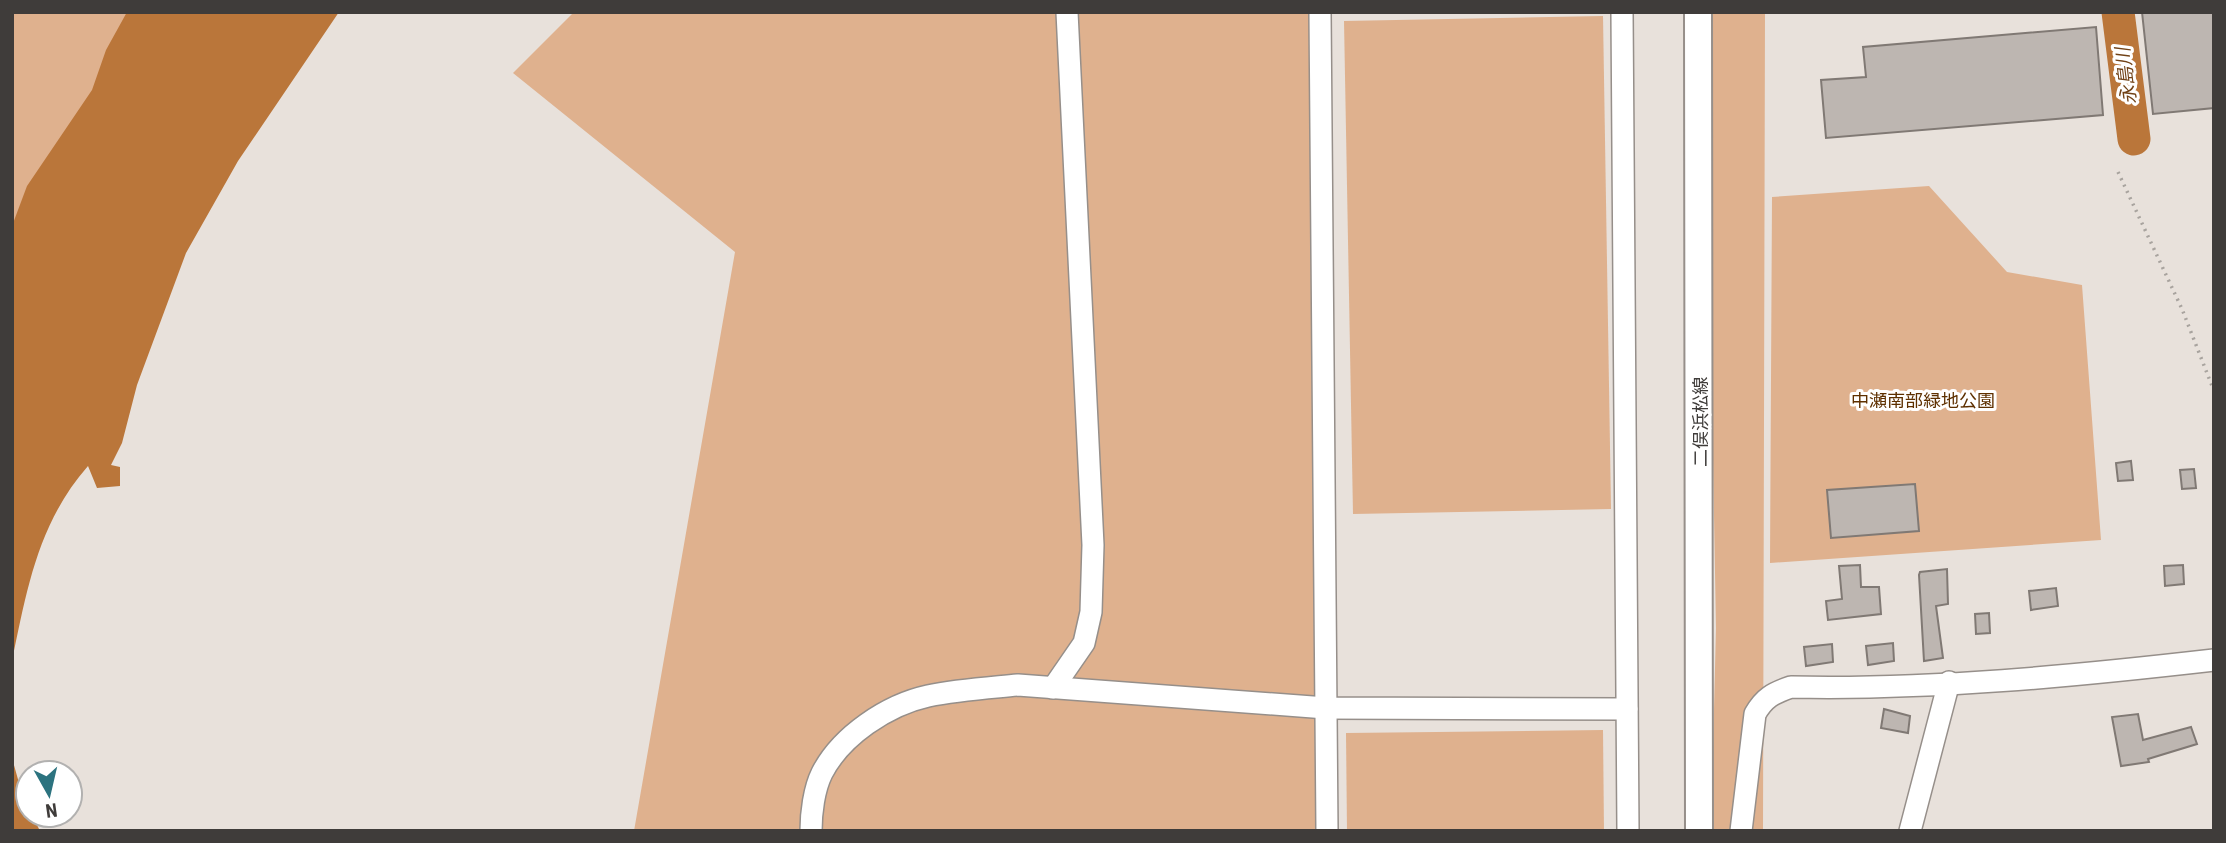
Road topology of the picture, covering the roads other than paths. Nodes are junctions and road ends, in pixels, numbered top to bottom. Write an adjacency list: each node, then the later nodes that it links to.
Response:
1 (1067, 12): 7 (street)
2 (1320, 12): 8 (street)
3 (1622, 12): 9 (street)
4 (1698, 12): 13 (main road, 二俣浜松線)
5 (2214, 660): 6 (street)
6 (1949, 682): 14 (street); 15 (street)
7 (1053, 688): 8 (street); 10 (street)
8 (1326, 708): 9 (street); 11 (street)
9 (1627, 709): 12 (street)
10 (811, 831)
11 (1327, 831)
12 (1628, 831)
13 (1699, 831)
14 (1741, 831)
15 (1910, 831)

